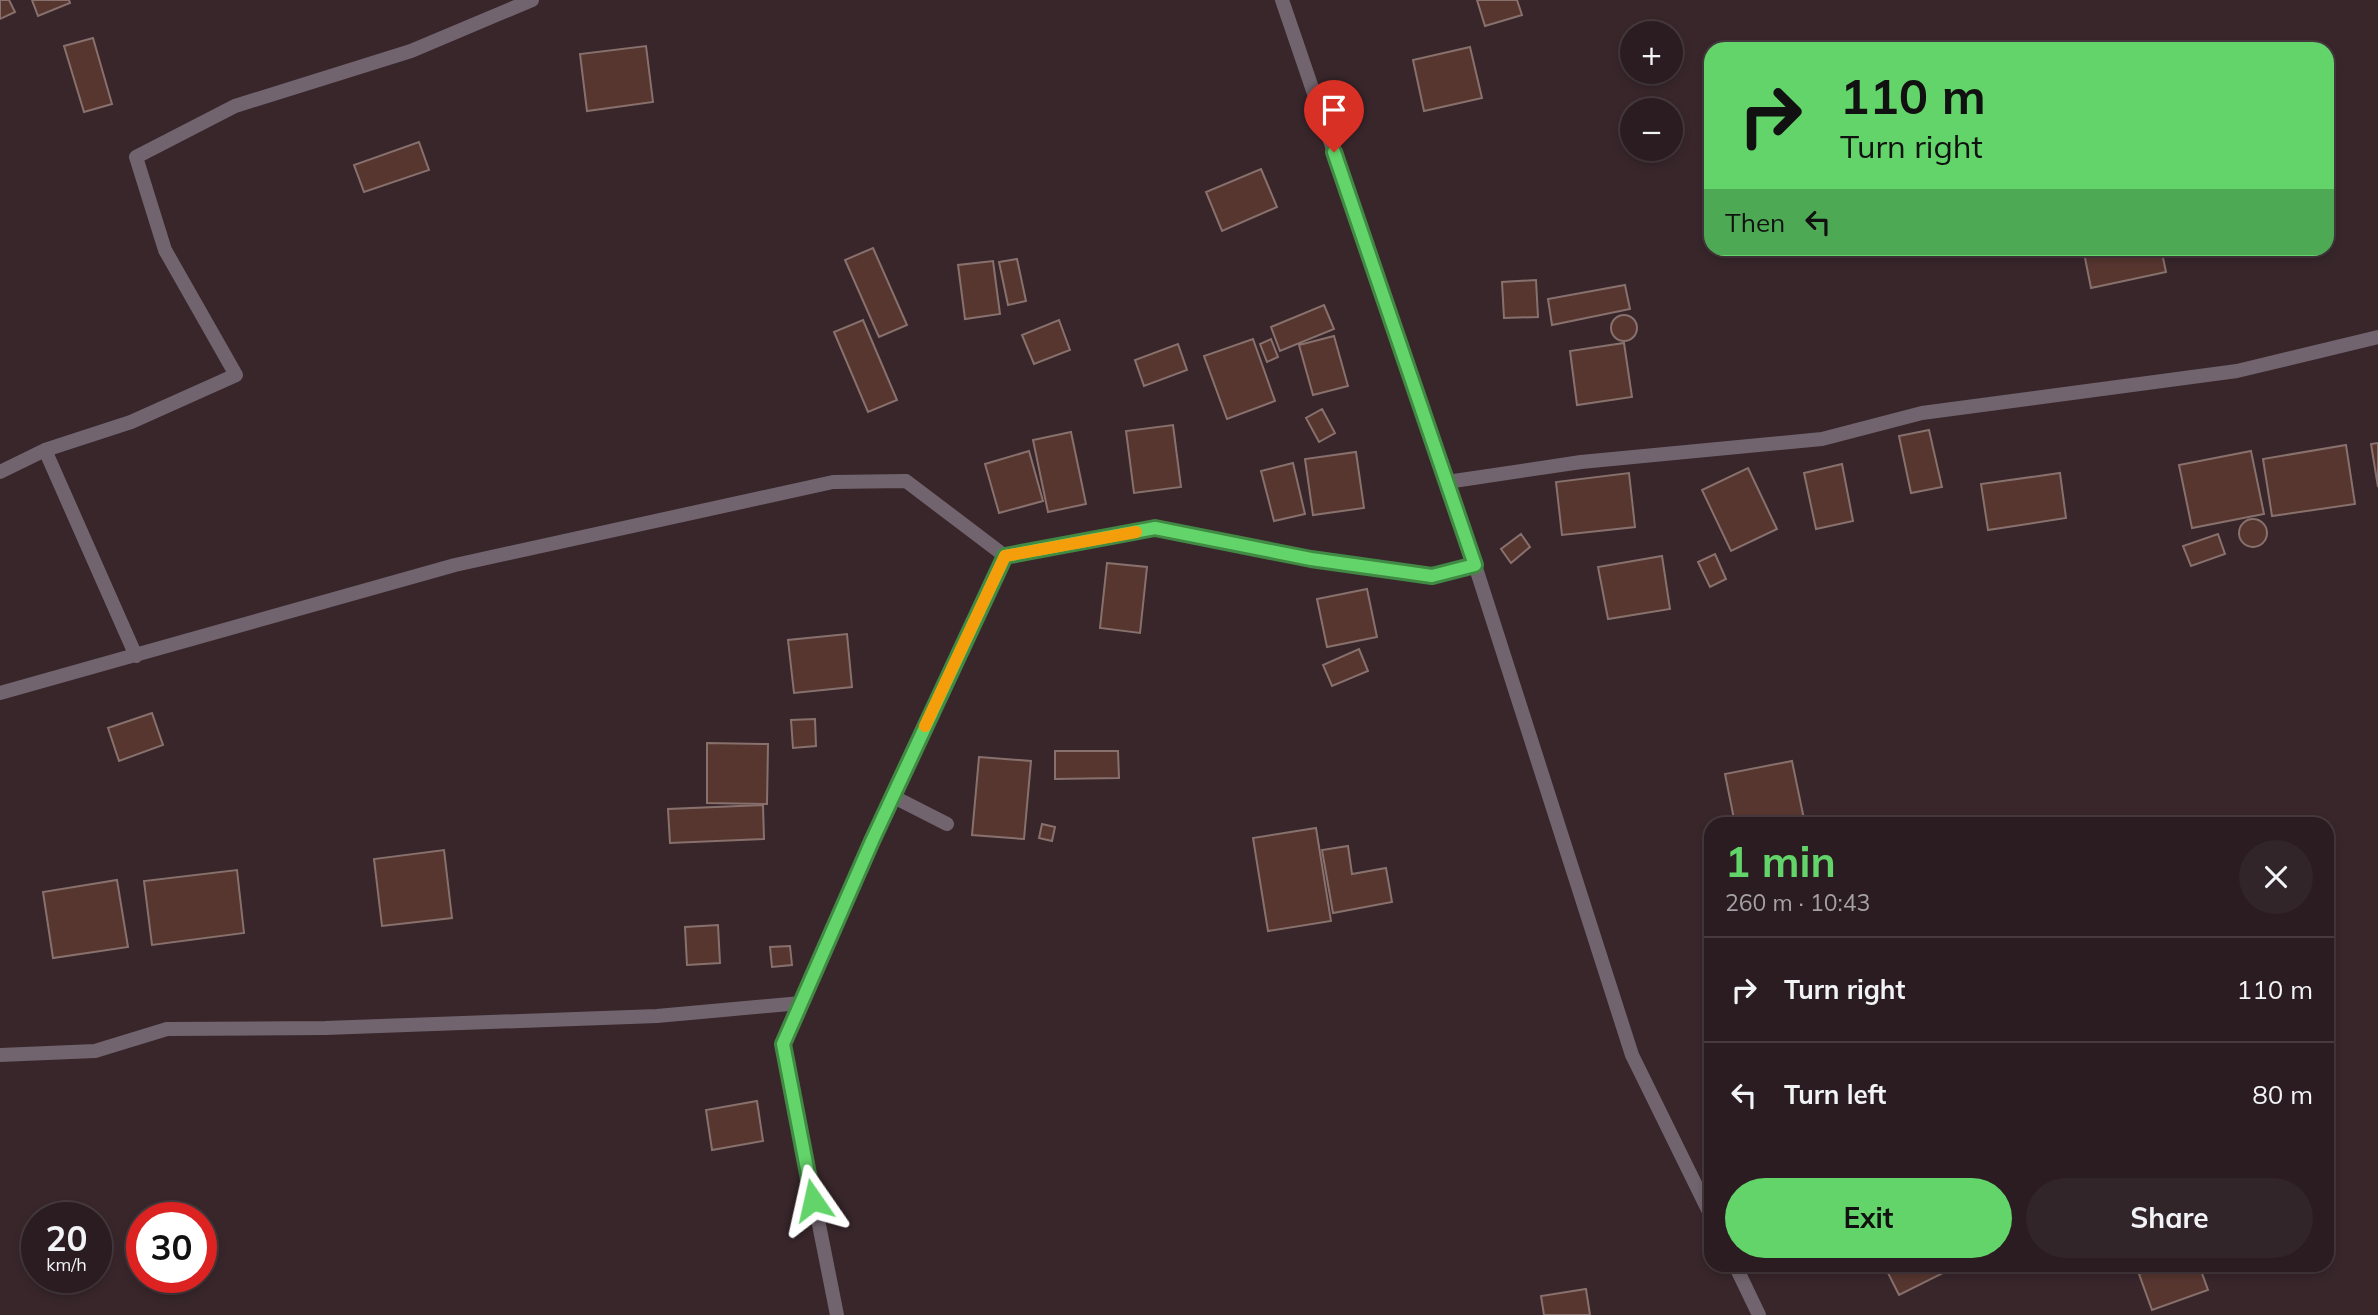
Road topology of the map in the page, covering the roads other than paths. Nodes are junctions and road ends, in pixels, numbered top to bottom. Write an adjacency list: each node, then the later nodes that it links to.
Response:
1 (532, 0): 4 (street)
2 (1282, 0): 6 (street)
3 (2378, 337): 6 (street)
4 (45, 450): 5 (street); 9 (street)
5 (0, 472)
6 (1447, 482): 8 (street)
7 (1005, 556): 8 (street); 9 (street); 11 (street)
8 (1475, 565): 15 (street)
9 (136, 656): 10 (street)
10 (0, 693)
11 (892, 796): 12 (street); 13 (street)
12 (947, 824)
13 (801, 1003): 14 (street); 17 (street)
14 (0, 1055)
15 (1704, 1202)
16 (1738, 1272): 18 (street)
17 (837, 1315)
18 (1759, 1315)

